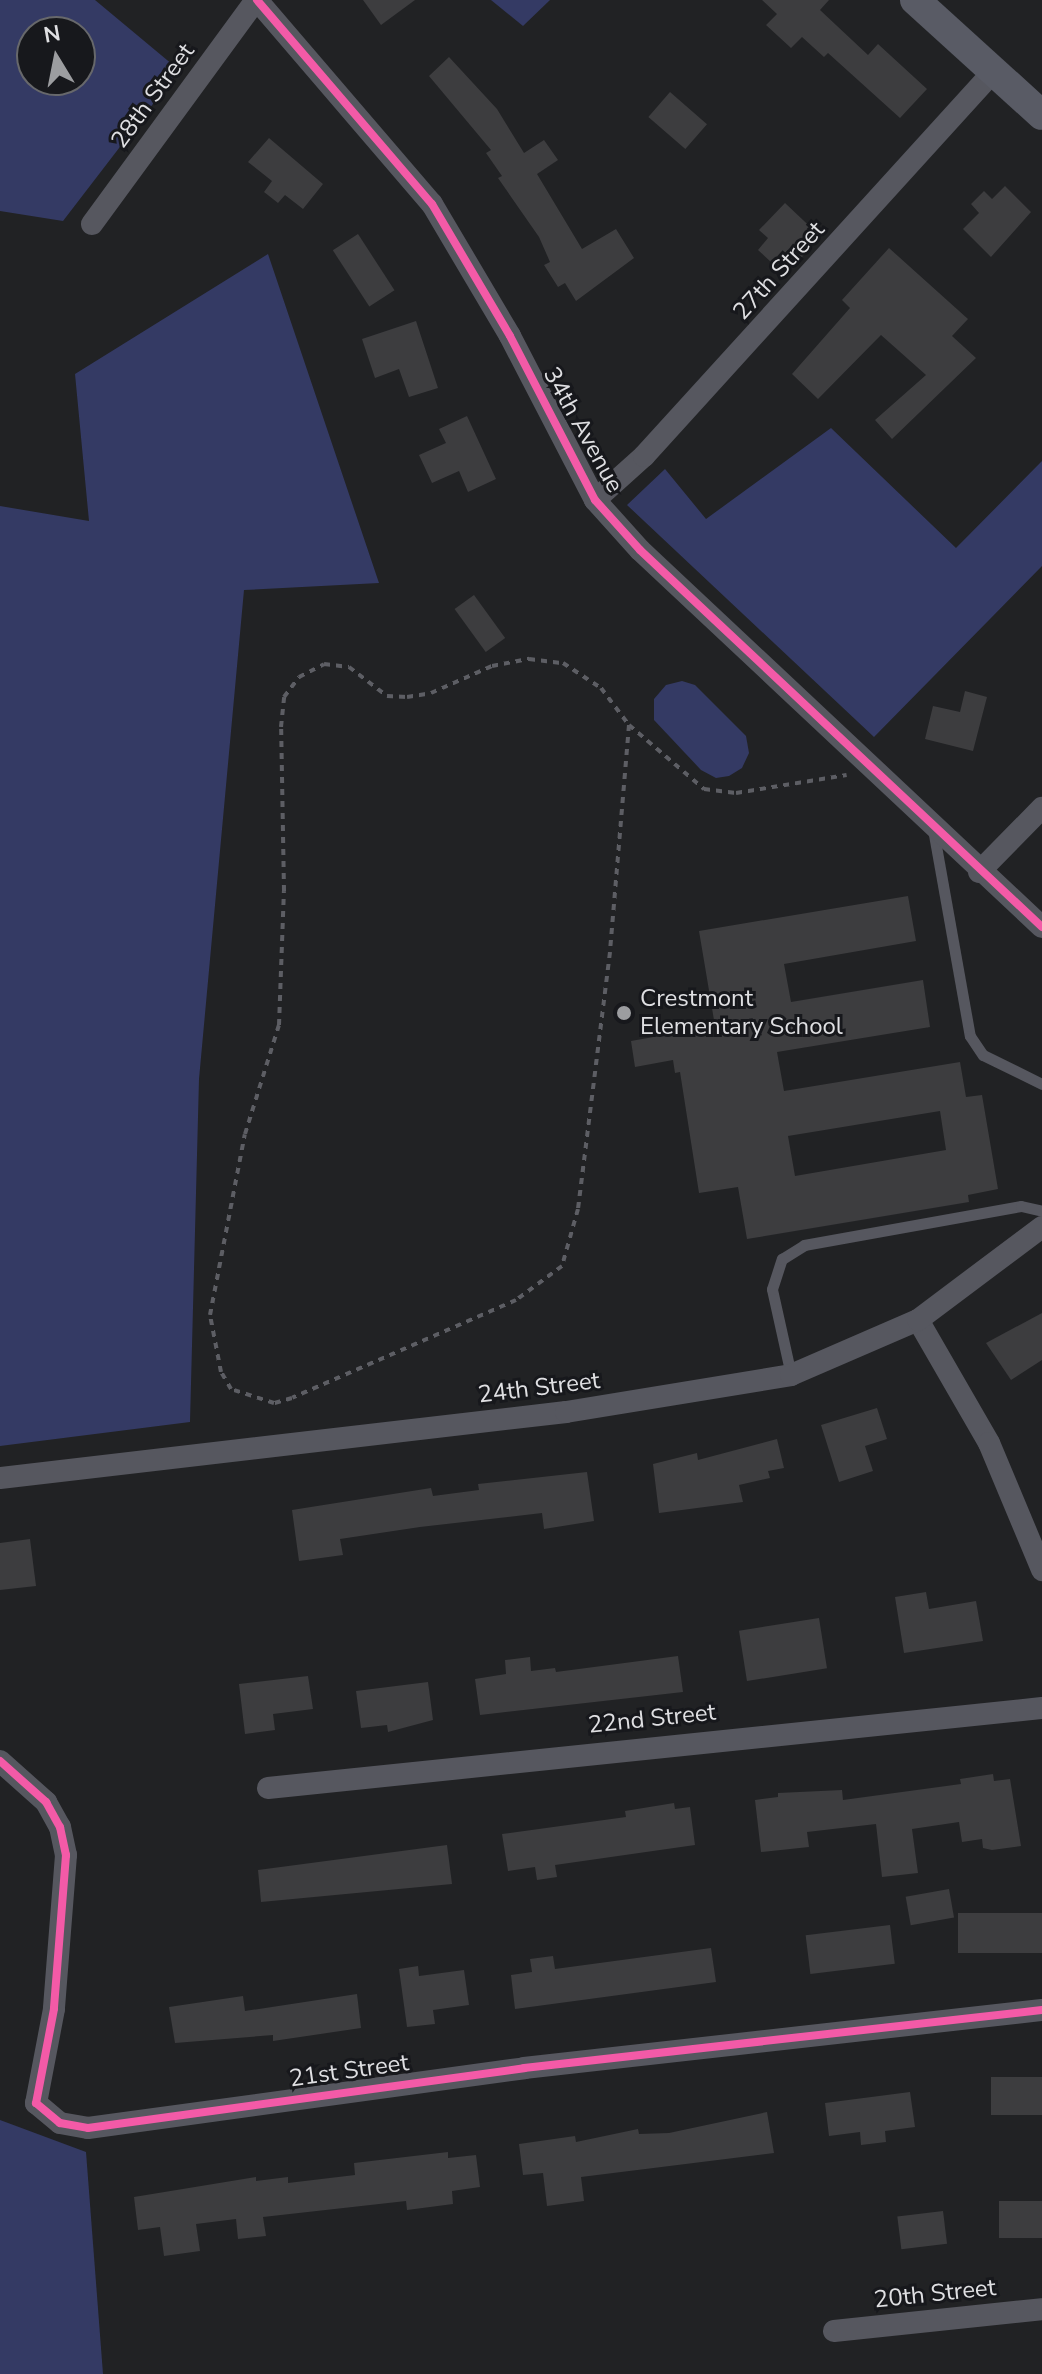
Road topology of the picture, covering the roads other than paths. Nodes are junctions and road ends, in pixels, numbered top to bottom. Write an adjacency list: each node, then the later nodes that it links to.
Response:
1 (256, 0): 5 (street, 28th Street); 6 (street, 34th Avenue)
2 (915, 0): 3 (main road)
3 (994, 71): 4 (main road); 6 (street, 27th Street)
4 (1042, 115)
5 (92, 224)
6 (595, 500): 8 (street, 34th Avenue)
7 (1042, 808): 9 (street)
8 (932, 825): 9 (street, 34th Avenue); 11 (lane)
9 (979, 872): 10 (street, 34th Avenue)
10 (1042, 927)
11 (1042, 1084)
12 (1042, 1211): 15 (lane)
13 (1042, 1227): 14 (street, 24th Street)
14 (918, 1320): 15 (street, 24th Street); 17 (street)
15 (791, 1375): 16 (street, 24th Street)
16 (0, 1478)
17 (1042, 1570)
18 (1042, 1708): 20 (street, 22nd Street)
19 (0, 1761): 21 (street, 21st Street)
20 (268, 1788)
21 (1042, 2010)
22 (1042, 2309): 23 (street, 20th Street)
23 (834, 2331)

